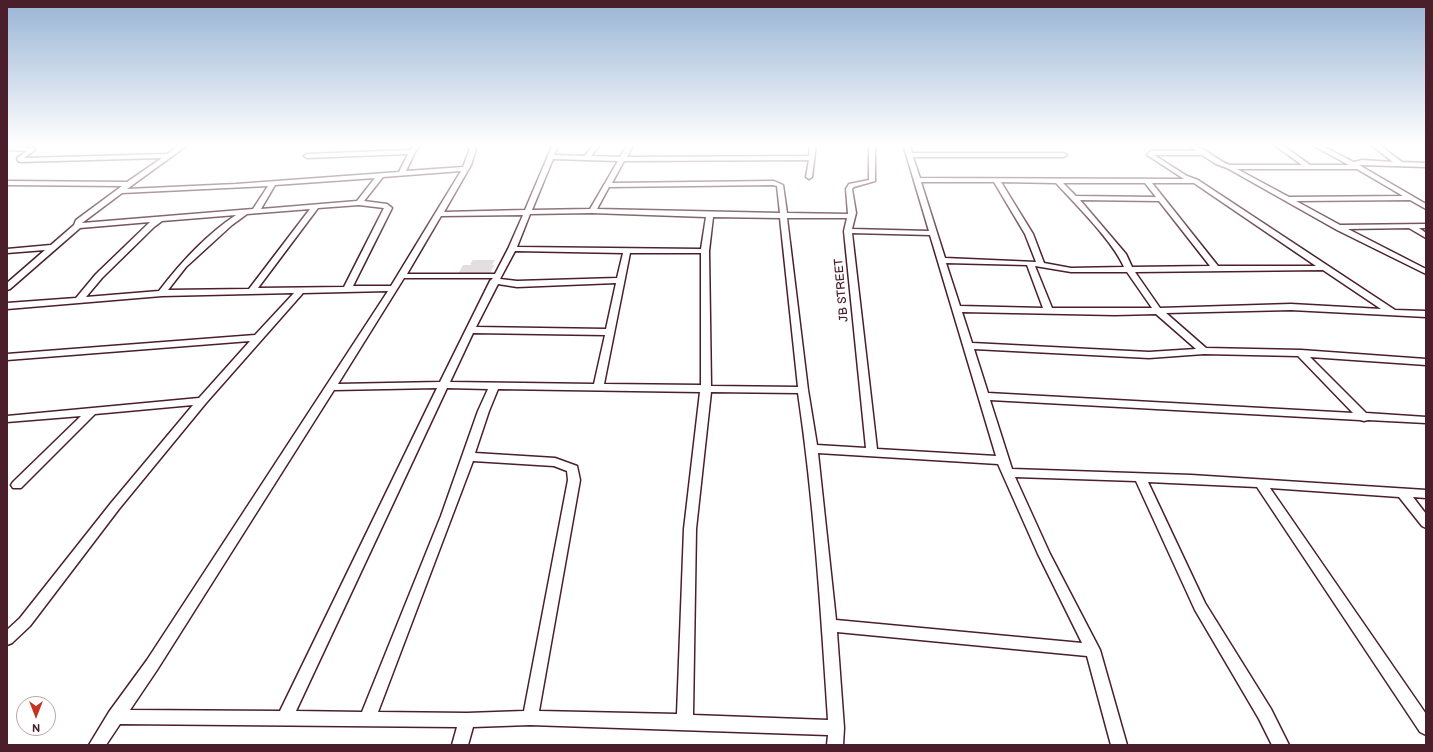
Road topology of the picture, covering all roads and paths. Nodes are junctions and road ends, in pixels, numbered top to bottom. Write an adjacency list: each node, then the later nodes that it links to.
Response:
1 (135, 179): 17 (street)
2 (331, 179): 18 (street)
3 (377, 179): 25 (street)
4 (459, 179): 32 (street)
5 (542, 179): 31 (street)
6 (612, 179): 19 (street)
7 (873, 179): 35 (street, JB STREET)
8 (1191, 179): 15 (street)
9 (1253, 179): 24 (street)
10 (1379, 179): 22 (street)
11 (917, 180): 12 (street); 42 (street)
12 (996, 180): 13 (street); 51 (street)
13 (1057, 180): 14 (street); 21 (street)
14 (1146, 180): 15 (street); 23 (street)
15 (1196, 181): 52 (street)
16 (7, 183): 17 (street)
17 (128, 184): 20 (street)
18 (272, 184): 20 (street); 28 (street)
19 (609, 184): 29 (street); 34 (street)
20 (119, 191): 37 (street)
21 (1073, 198): 23 (street); 53 (street)
22 (1412, 198): 24 (street); 26 (street)
23 (1161, 199): 54 (street)
24 (1289, 199): 40 (street)
25 (359, 203): 27 (street); 61 (street)
26 (1426, 207)
27 (315, 208): 28 (street); 62 (street)
28 (256, 211): 30 (street)
29 (592, 211): 31 (street); 33 (street)
30 (245, 212): 36 (street); 64 (street)
31 (528, 212): 32 (street); 45 (street)
32 (438, 214): 56 (street)
33 (710, 215): 34 (street); 48 (street)
34 (783, 216): 35 (street); 85 (street)
35 (850, 216): 41 (street, JB STREET)
36 (161, 219): 37 (street); 65 (street)
37 (78, 226): 44 (street)
38 (1410, 226): 39 (street); 40 (street); 43 (street)
39 (1426, 226)
40 (1340, 228): 55 (street)
41 (848, 230): 42 (street); 93 (street, JB STREET)
42 (934, 232): 49 (street)
43 (1426, 236)
44 (53, 247): 47 (street); 59 (street)
45 (512, 249): 46 (street); 57 (street)
46 (626, 250): 48 (street); 58 (street)
47 (7, 251)
48 (705, 251): 84 (street)
49 (943, 260): 50 (street); 67 (street)
50 (1030, 263): 51 (street); 68 (street)
51 (1041, 265): 53 (street)
52 (1325, 268): 54 (street); 70 (street)
53 (1129, 269): 54 (street); 69 (street)
54 (1216, 269)
55 (1426, 272)
56 (401, 276): 57 (street); 60 (street)
57 (495, 279): 58 (street); 72 (street)
58 (621, 280): 73 (street)
59 (7, 286)
60 (394, 288): 61 (street); 81 (street)
61 (347, 289): 63 (street)
62 (252, 291): 63 (street); 64 (street)
63 (300, 291): 74 (street)
64 (162, 293): 65 (street)
65 (79, 300): 66 (street)
66 (7, 306)
67 (956, 308): 68 (street); 75 (street)
68 (1049, 311): 69 (street)
69 (1158, 311): 70 (street); 76 (street)
70 (1393, 313): 71 (street)
71 (1426, 314)
72 (470, 330): 73 (street); 80 (street)
73 (609, 332): 83 (street)
74 (258, 338): 78 (street); 87 (street)
75 (967, 346): 76 (street); 86 (street)
76 (1204, 351): 77 (street)
77 (1301, 353): 79 (street); 89 (street)
78 (7, 357)
79 (1426, 362)
80 (444, 385): 81 (street); 82 (street); 109 (street)
81 (330, 386): 106 (street)
82 (494, 387): 83 (street); 94 (street)
83 (598, 388): 84 (street)
84 (706, 388): 85 (street); 111 (street)
85 (803, 390): 92 (street)
86 (983, 396): 89 (street); 95 (street)
87 (202, 401): 88 (street); 104 (street)
88 (91, 412): 90 (street); 99 (street)
89 (1364, 418): 91 (street)
90 (7, 419)
91 (1426, 420)
92 (812, 448): 93 (street); 103 (street)
93 (872, 451): 95 (street)
94 (470, 457): 107 (street); 108 (street)
95 (1004, 460): 96 (street)
96 (1007, 473): 97 (street); 105 (street)
97 (1140, 477): 98 (street); 118 (street)
98 (1260, 484): 100 (street); 112 (street)
99 (17, 485)
100 (1402, 492): 101 (street); 102 (street)
101 (1426, 494)
102 (1426, 523)
103 (829, 625): 105 (street); 113 (street)
104 (7, 638)
105 (1093, 650): 117 (street)
106 (116, 717): 109 (street); 114 (street)
107 (367, 718): 109 (street); 110 (street)
108 (530, 718): 110 (street); 111 (street)
109 (284, 719)
110 (467, 720): 115 (street)
111 (684, 722): 113 (street)
112 (1426, 727)
113 (836, 728): 116 (street)
114 (97, 745)
115 (460, 745)
116 (834, 745)
117 (1119, 745)
118 (1281, 745)

